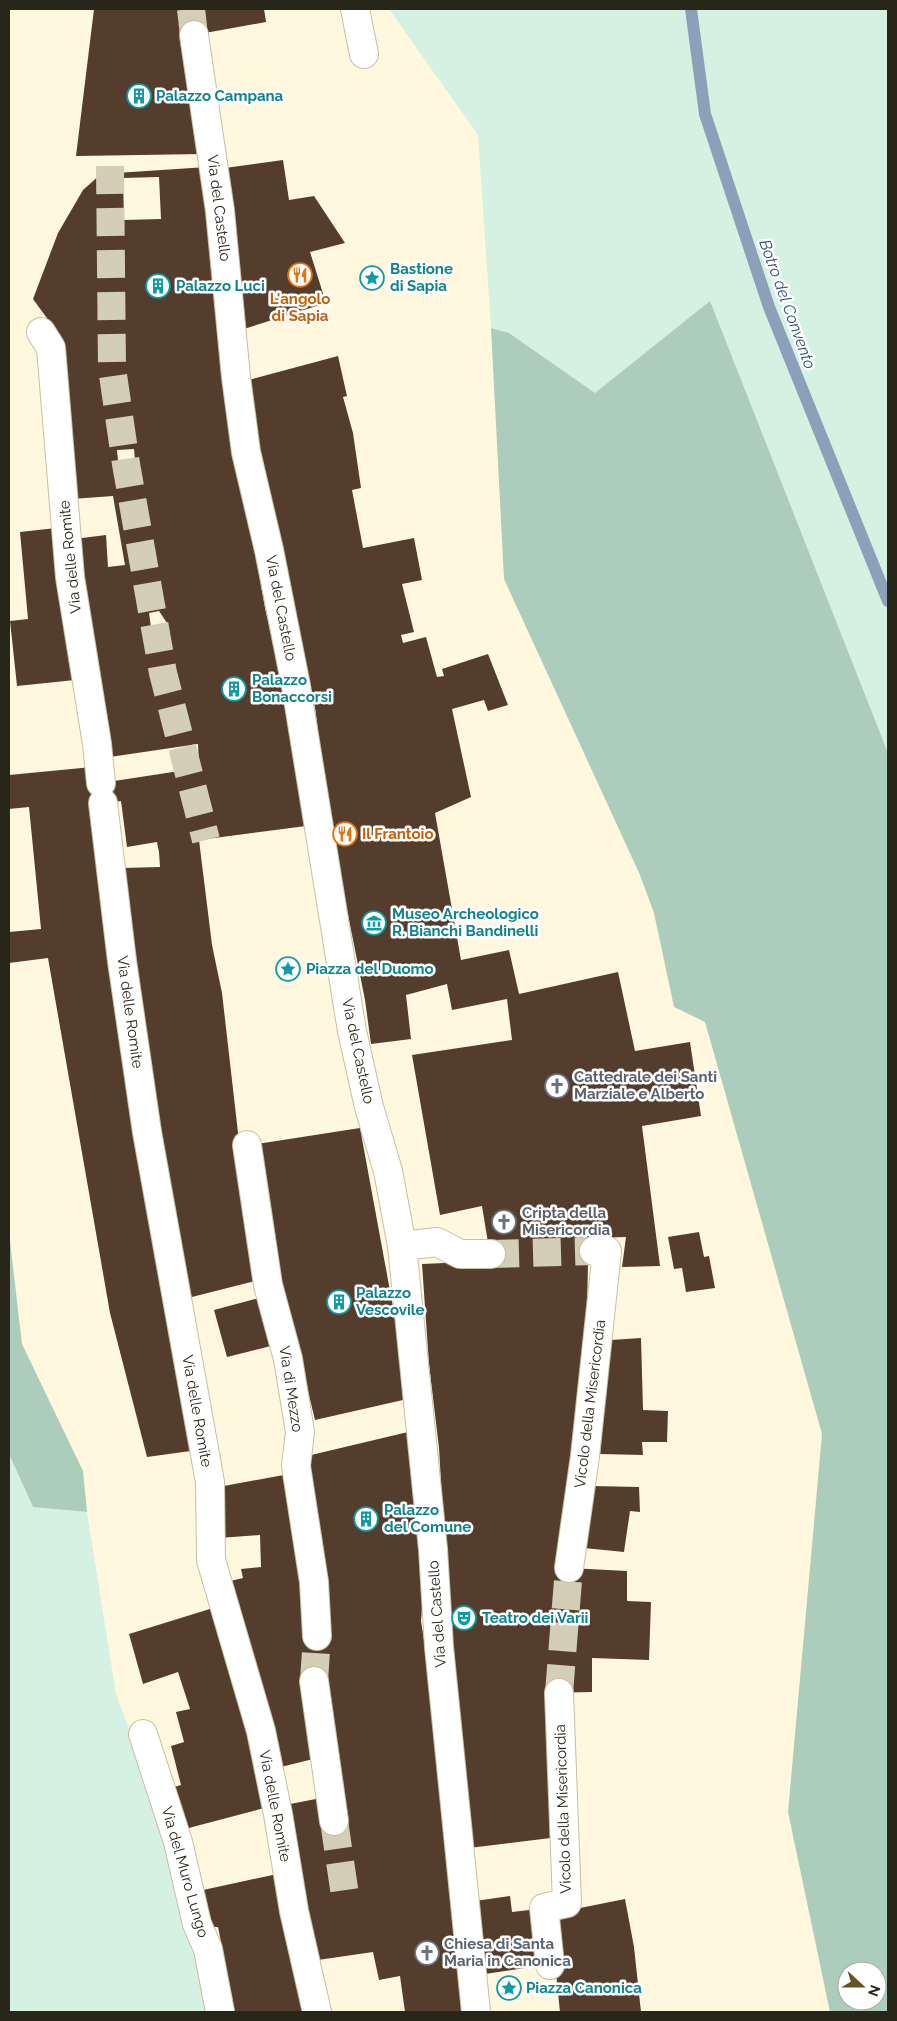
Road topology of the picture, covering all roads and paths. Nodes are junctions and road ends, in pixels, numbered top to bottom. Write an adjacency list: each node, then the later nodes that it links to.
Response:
1 (355, 9): 3 (street)
2 (194, 34): 6 (street, Via del Castello)
3 (364, 54)
4 (41, 332): 17 (street, Via delle Romite)
5 (247, 1144): 10 (street, Via di Mezzo)
6 (402, 1246): 8 (street); 18 (street, Via del Castello)
7 (594, 1251): 9 (street, Vicolo della Misericordia)
8 (491, 1254)
9 (568, 1568)
10 (317, 1636)
11 (314, 1681): 14 (street)
12 (559, 1693): 15 (street, Vicolo della Misericordia)
13 (144, 1734): 16 (street, Via del Muro Lungo)
14 (334, 1821)
15 (550, 1965)
16 (220, 2012)
17 (318, 2012)
18 (476, 2012)

